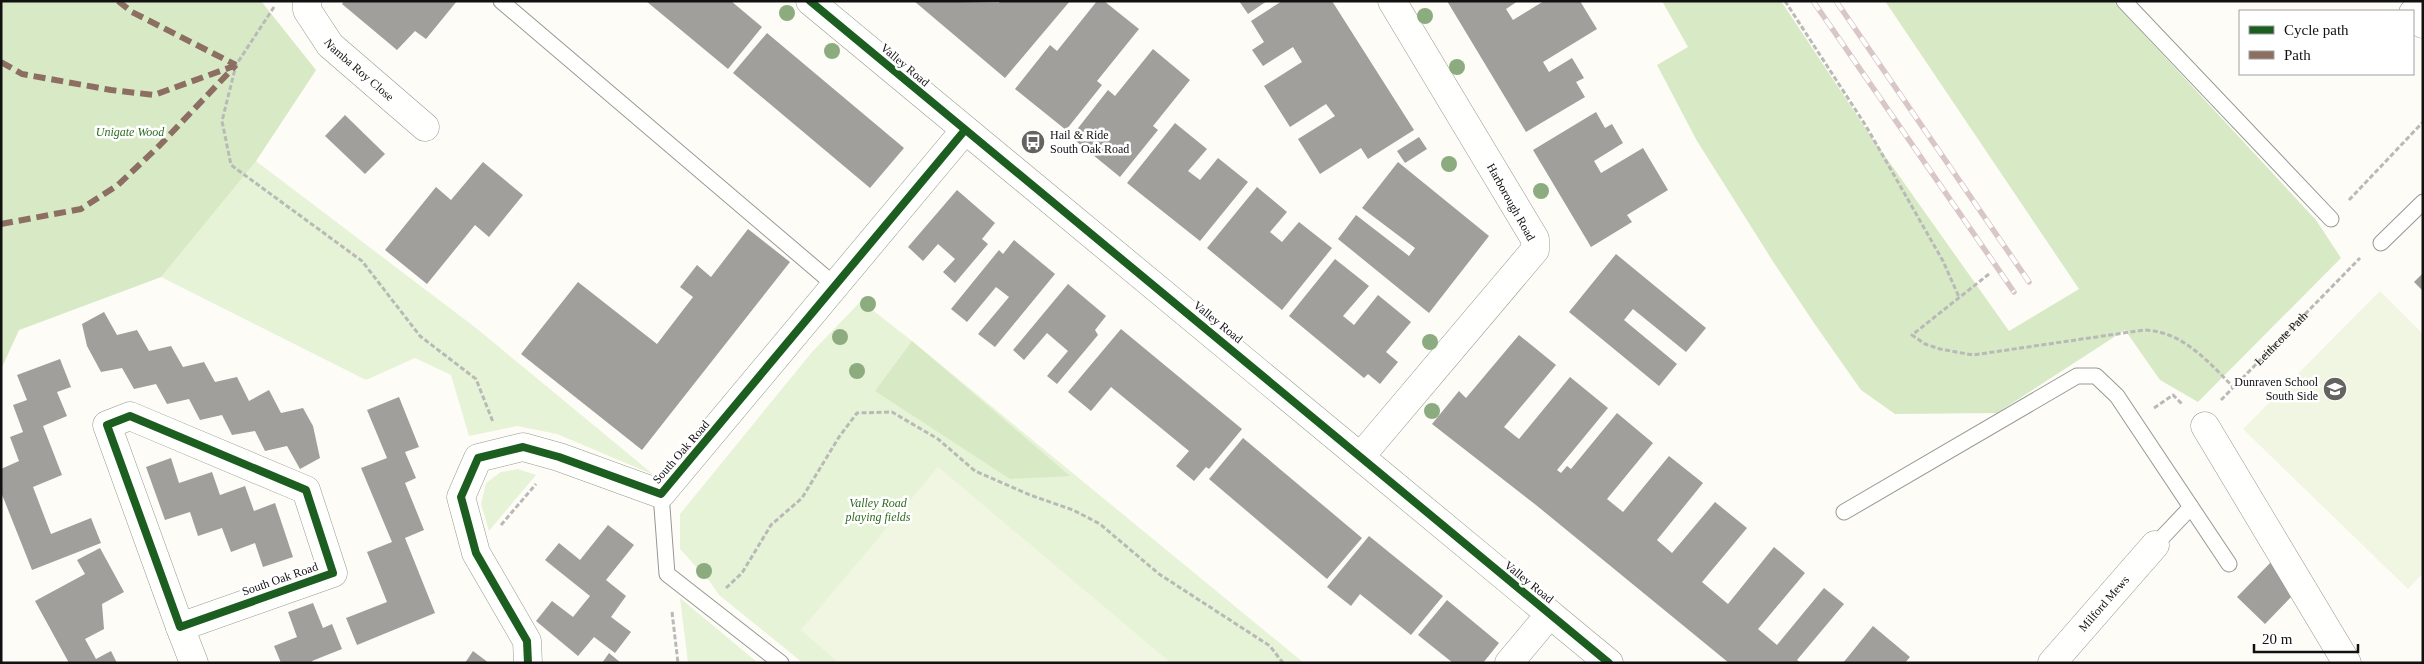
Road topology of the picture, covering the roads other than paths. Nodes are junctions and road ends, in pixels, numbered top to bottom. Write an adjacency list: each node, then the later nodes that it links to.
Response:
1 (307, 1): 8 (street, Namba Roy Close)
2 (501, 1): 13 (lane)
3 (810, 1): 9 (street, Valley Road)
4 (1392, 1): 15 (street, Harborough Road)
5 (2124, 1): 11 (lane)
6 (2414, 14): 7 (street)
7 (2423, 24)
8 (425, 127)
9 (965, 130): 13 (street, South Oak Road); 15 (street, Valley Road)
10 (2423, 202): 12 (lane)
11 (2331, 219)
12 (2381, 243)
13 (837, 287): 16 (street, South Oak Road)
14 (2205, 426): 29 (street)
15 (1362, 456): 21 (street, Valley Road)
16 (661, 494): 24 (street, South Oak Road); 25 (lane)
17 (2191, 507): 18 (lane); 19 (lane); 20 (lane)
18 (1844, 512)
19 (2155, 545): 28 (street, Milford Mews)
20 (2229, 564)
21 (1550, 614): 26 (street); 27 (street, Valley Road)
22 (180, 626): 22 (street, South Oak Road); 23 (street, South Oak Road)
23 (194, 663)
24 (528, 663)
25 (781, 663)
26 (1509, 663)
27 (1609, 663)
28 (2052, 663)
29 (2347, 663)

